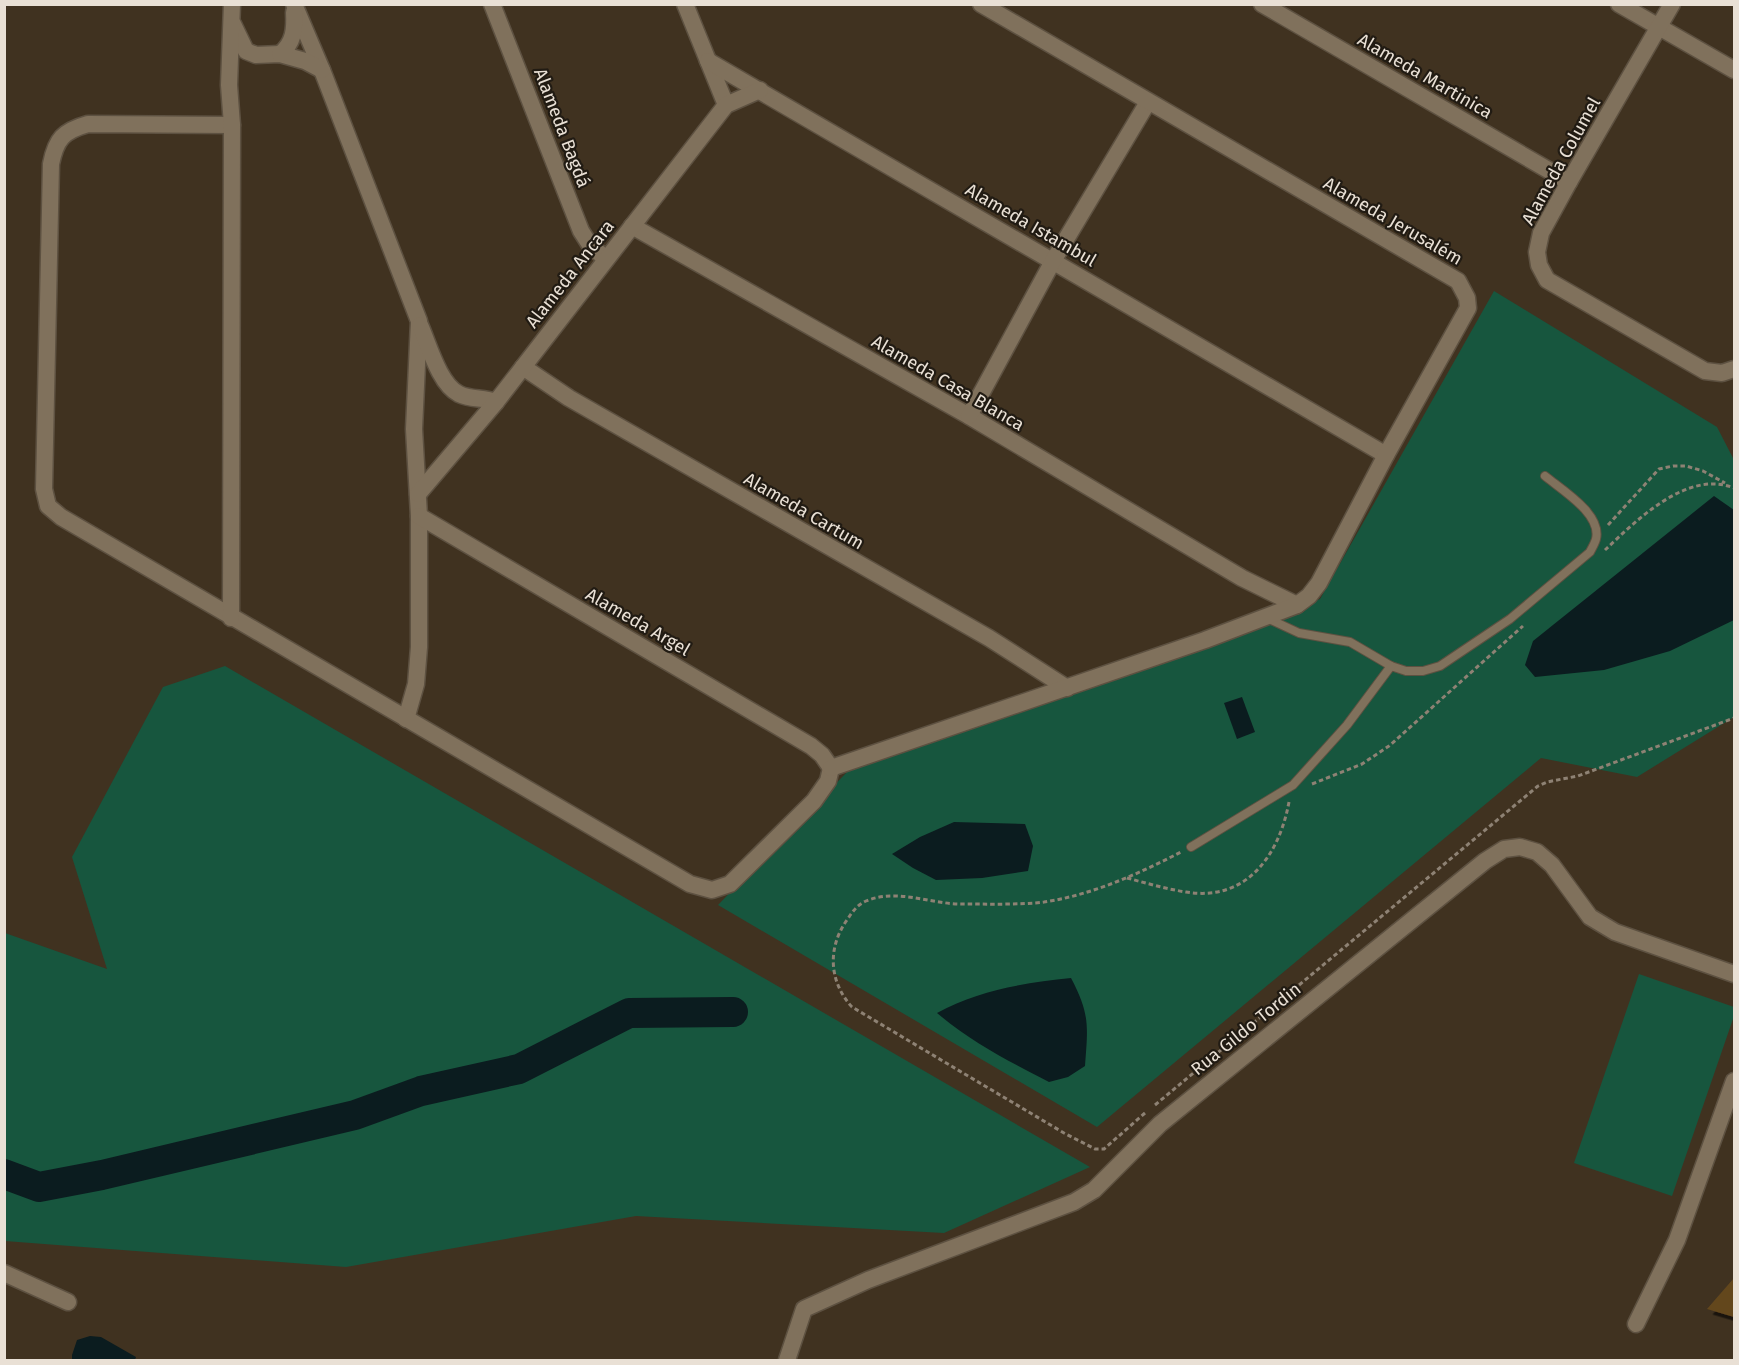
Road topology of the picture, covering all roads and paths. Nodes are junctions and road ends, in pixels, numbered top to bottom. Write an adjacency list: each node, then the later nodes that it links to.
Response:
1 (232, 4): 9 (street)
2 (294, 4): 11 (street); 14 (street)
3 (492, 4): 23 (street, Alameda Bagdá)
4 (685, 4): 13 (street)
5 (981, 4): 18 (street, Alameda Jerusalém)
6 (1262, 4): 21 (street, Alameda Martinica)
7 (1619, 4): 10 (street)
8 (1672, 4): 10 (street, Alameda Columel)
9 (232, 23): 12 (street); 16 (street)
10 (1658, 27): 15 (street); 21 (street, Alameda Columel)
11 (280, 54): 12 (street); 14 (street)
12 (256, 55): 16 (street)
13 (708, 61): 17 (street, Alameda Istambul); 19 (street)
14 (322, 70): 25 (street)
15 (1734, 70)
16 (229, 85): 20 (street)
17 (760, 90): 19 (street, Alameda Ancara); 24 (street, Alameda Istambul)
18 (1148, 102): 24 (street); 30 (street, Alameda Jerusalém)
19 (726, 105): 22 (street, Alameda Ancara)
20 (232, 124): 39 (street); 39 (street)
21 (1569, 182): 27 (street, Alameda Columel)
22 (632, 226): 23 (street, Alameda Ancara); 29 (street, Alameda Casa Blanca)
23 (606, 259): 26 (street, Alameda Ancara)
24 (1053, 261): 29 (street); 30 (street, Alameda Istambul)
25 (418, 321): 28 (street); 34 (street)
26 (523, 367): 28 (street, Alameda Ancara); 43 (street, Alameda Cartum)
27 (1734, 369)
28 (496, 402): 34 (street, Alameda Ancara)
29 (969, 416): 38 (street, Alameda Casa Blanca)
30 (1386, 455): 38 (street, Alameda Jerusalém)
31 (1545, 476): 36 (lane)
32 (1726, 484): 33 (path); 36 (path); 37 (path)
33 (1734, 488)
34 (418, 494): 35 (street)
35 (419, 516): 45 (street); 46 (street, Alameda Argel)
36 (1596, 539): 42 (lane)
37 (1599, 555)
38 (1297, 605): 40 (street, Alameda Jerusalém)
39 (231, 618): 45 (street)
40 (1263, 618): 42 (lane); 43 (street, Alameda Jerusalém)
41 (1525, 625): 47 (path)
42 (1392, 666): 47 (lane)
43 (1066, 687): 46 (street, Alameda Jerusalém)
44 (1734, 718): 49 (path)
45 (406, 719): 46 (street)
46 (831, 768)
47 (1293, 785): 48 (lane); 49 (path)
48 (1191, 847): 49 (path)
49 (1125, 878)
50 (1734, 974): 55 (street, Rua Gildo Tordin)
51 (1734, 1081): 54 (street)
52 (4, 1273): 53 (street)
53 (68, 1302)
54 (1636, 1324)
55 (787, 1360)

